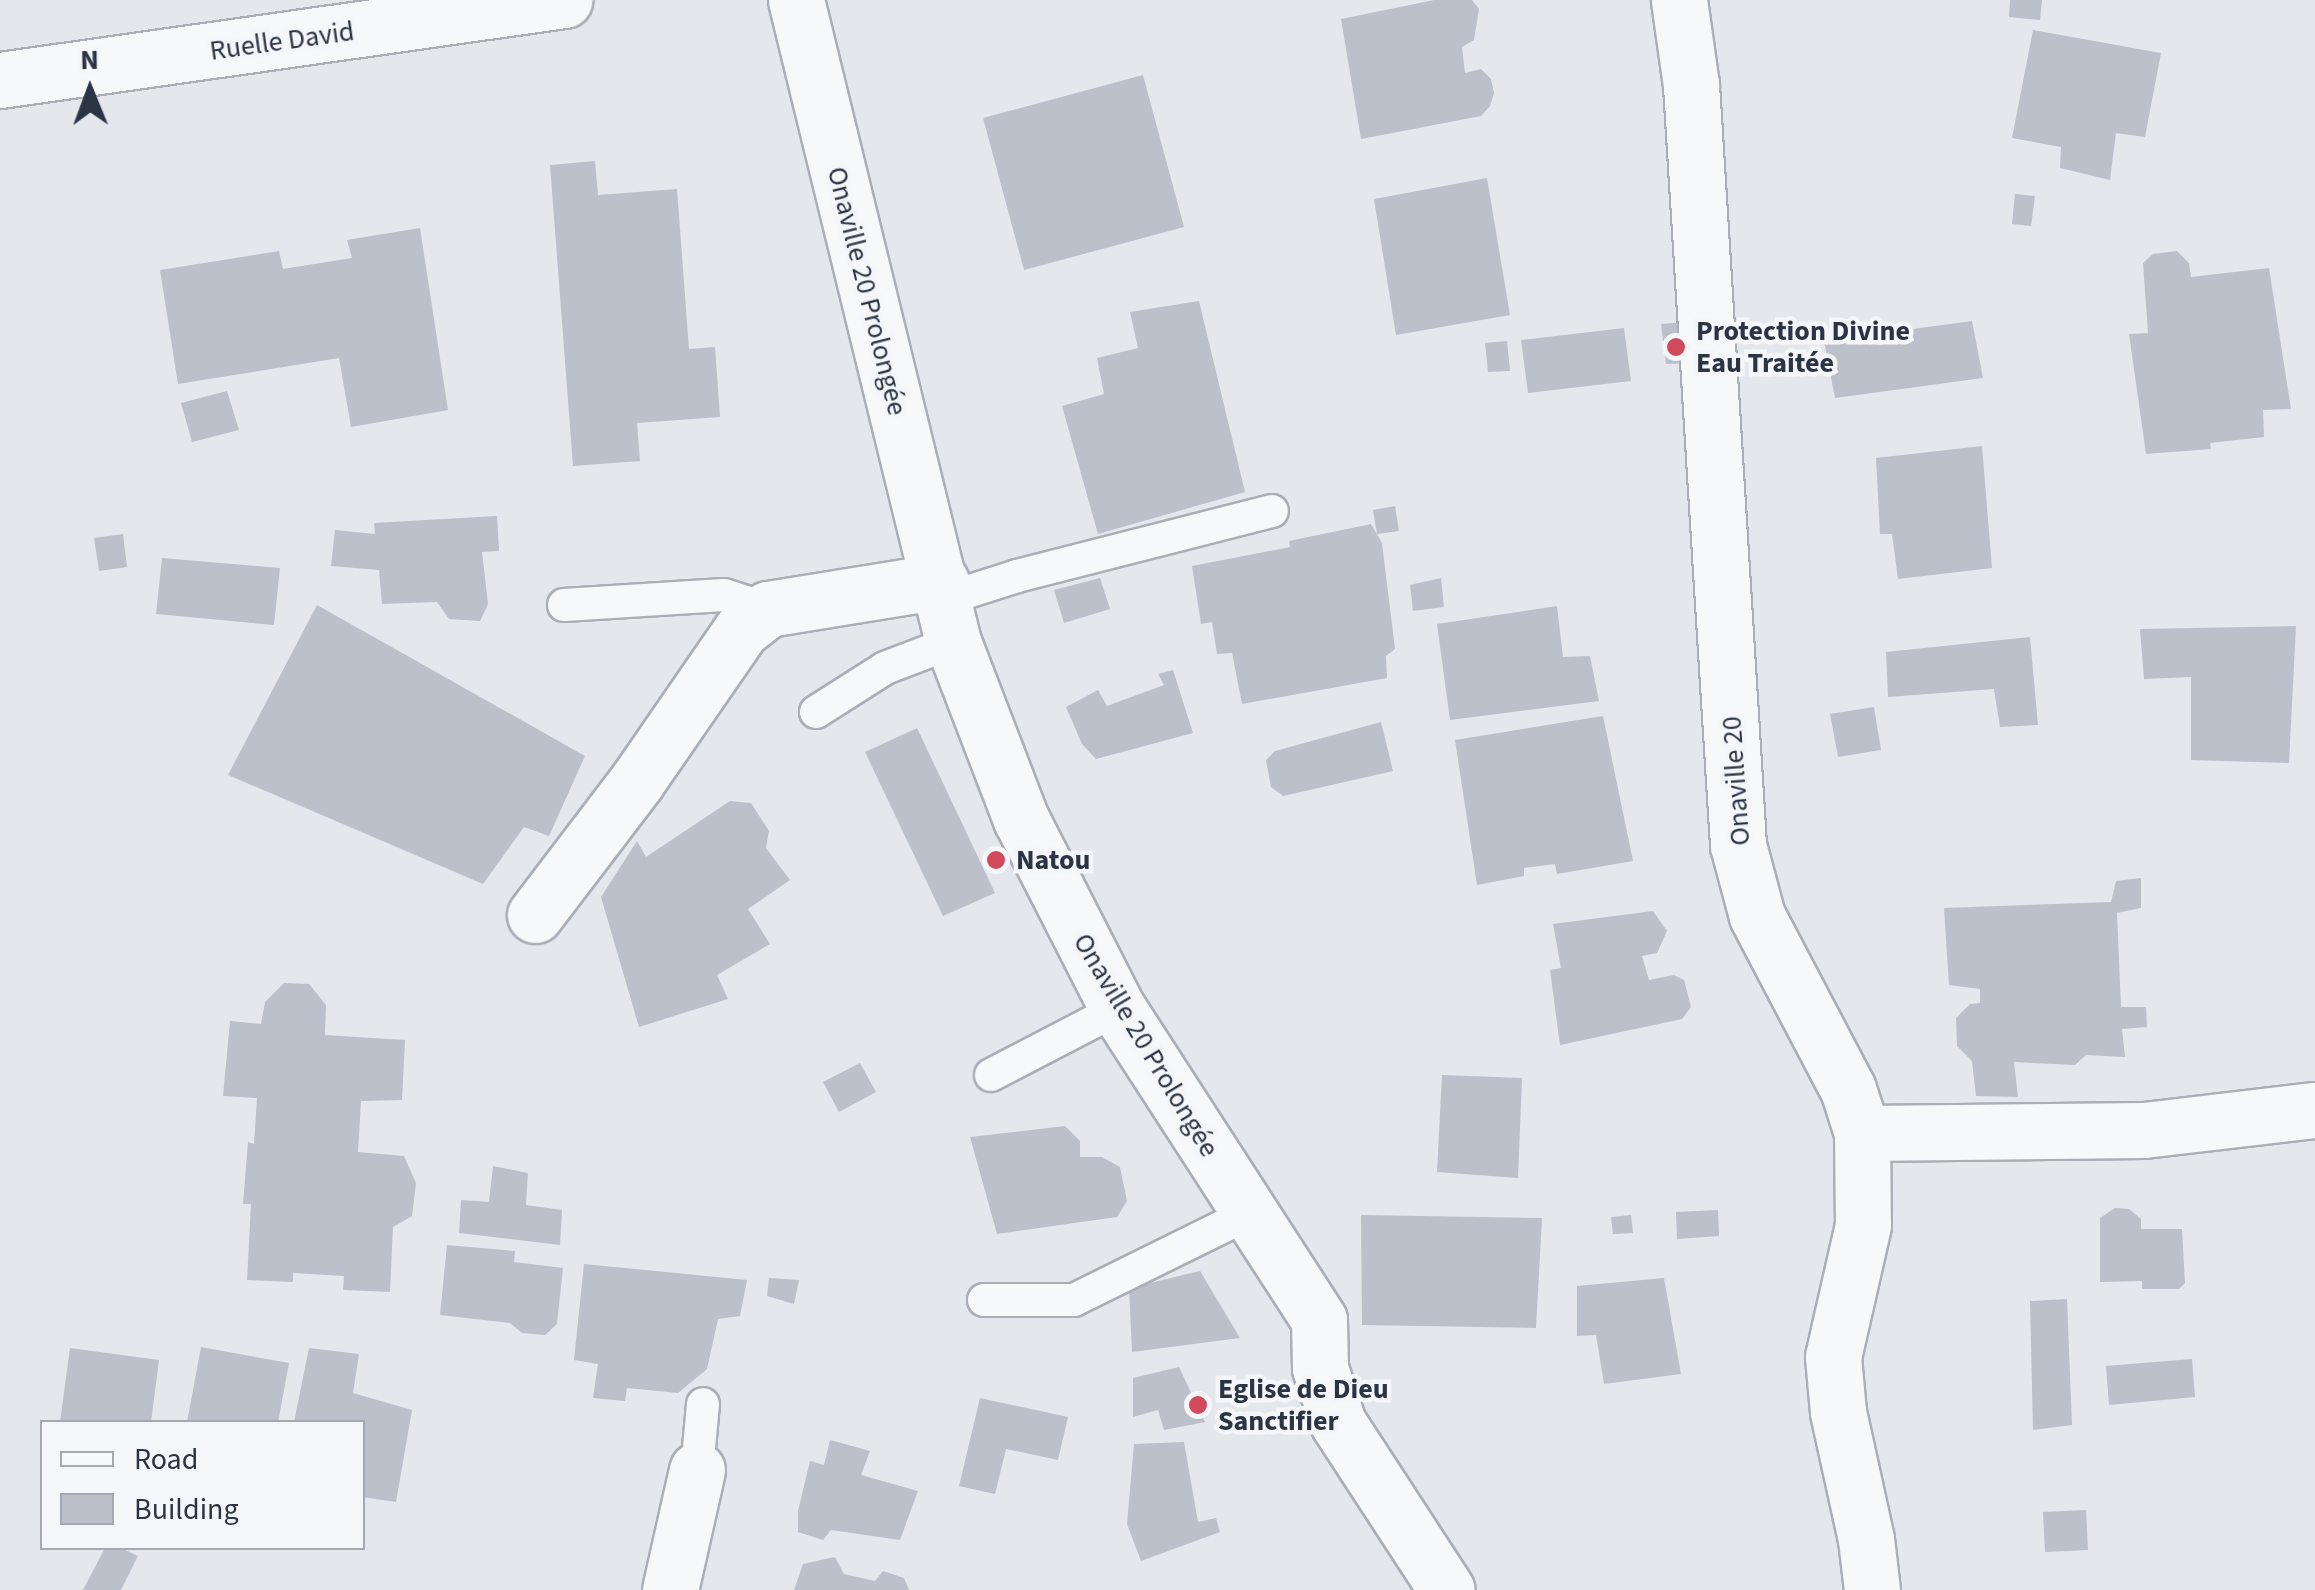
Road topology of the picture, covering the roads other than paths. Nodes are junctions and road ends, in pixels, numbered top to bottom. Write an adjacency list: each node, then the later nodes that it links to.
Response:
1 (564, 0): 4 (street, Ruelle David)
2 (796, 0): 8 (street, Onaville 20 Prolongée)
3 (1679, 0): 14 (street, Onaville 20)
4 (0, 80)
5 (1272, 511): 8 (lane)
6 (564, 605): 7 (lane)
7 (768, 608): 8 (street); 10 (street)
8 (946, 608): 9 (lane); 11 (street, Onaville 20 Prolongée)
9 (816, 712)
10 (535, 915)
11 (1118, 1009): 12 (lane); 15 (street, Onaville 20 Prolongée)
12 (992, 1076)
13 (2315, 1110): 14 (street)
14 (1862, 1133): 21 (street, Onaville 20)
15 (1248, 1214): 16 (lane); 20 (street, Onaville 20 Prolongée)
16 (984, 1300)
17 (703, 1404): 18 (lane)
18 (697, 1470): 19 (street)
19 (670, 1590)
20 (1447, 1590)
21 (1872, 1590)

